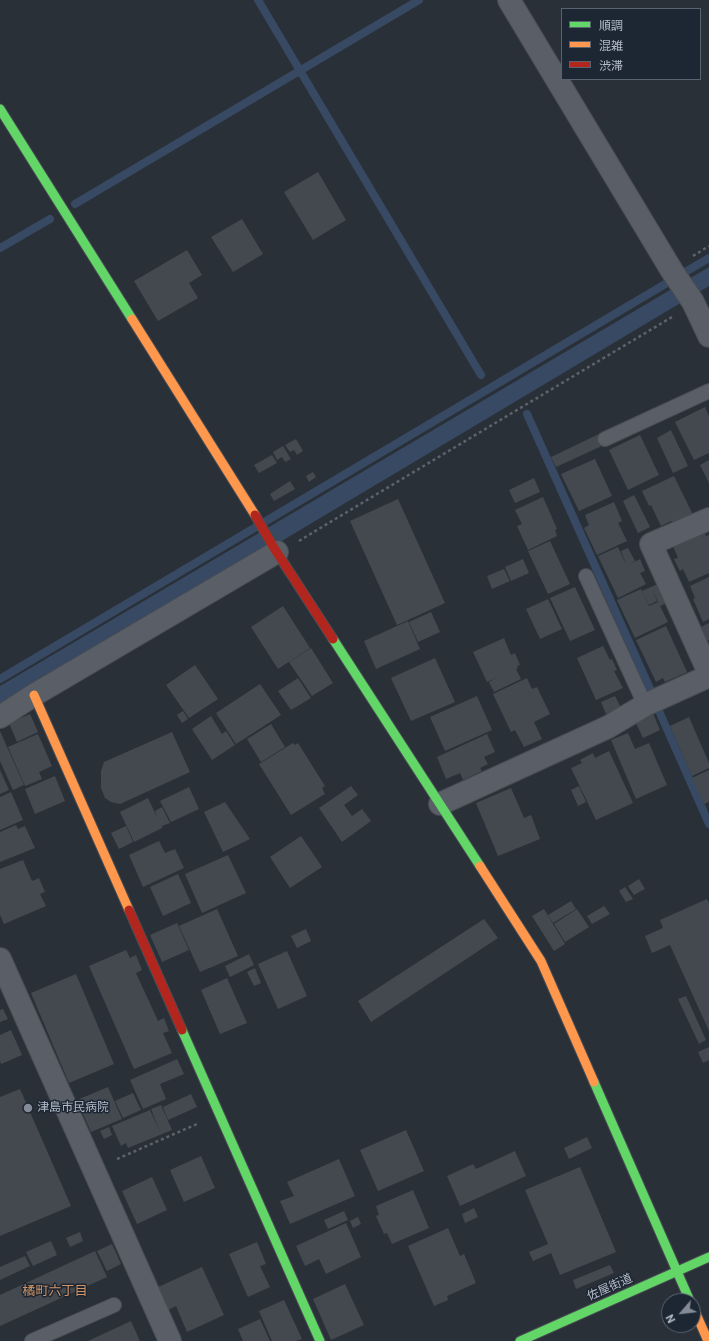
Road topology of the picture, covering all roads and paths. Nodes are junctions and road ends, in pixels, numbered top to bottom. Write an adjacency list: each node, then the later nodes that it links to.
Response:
1 (509, 0): 3 (street)
2 (0, 110): 8 (street)
3 (694, 303): 4 (street); 8 (path)
4 (709, 336)
5 (709, 391): 6 (lane)
6 (605, 439)
7 (709, 519): 10 (street)
8 (277, 552): 12 (street); 15 (street)
9 (586, 576): 13 (lane)
10 (709, 673)
11 (709, 676): 13 (street)
12 (34, 695): 14 (street); 17 (street)
13 (645, 705): 15 (street)
14 (0, 717)
15 (440, 804): 20 (street)
16 (0, 959): 18 (street)
17 (219, 1114): 18 (path); 26 (street)
18 (94, 1170): 25 (street)
19 (709, 1257): 20 (street, 佐屋街道)
20 (677, 1271): 21 (street); 27 (street, 佐屋街道)
21 (687, 1293)
22 (114, 1305): 24 (lane)
23 (701, 1325): 28 (street)
24 (32, 1341)
25 (170, 1341)
26 (320, 1341)
27 (520, 1341)
28 (708, 1341)

